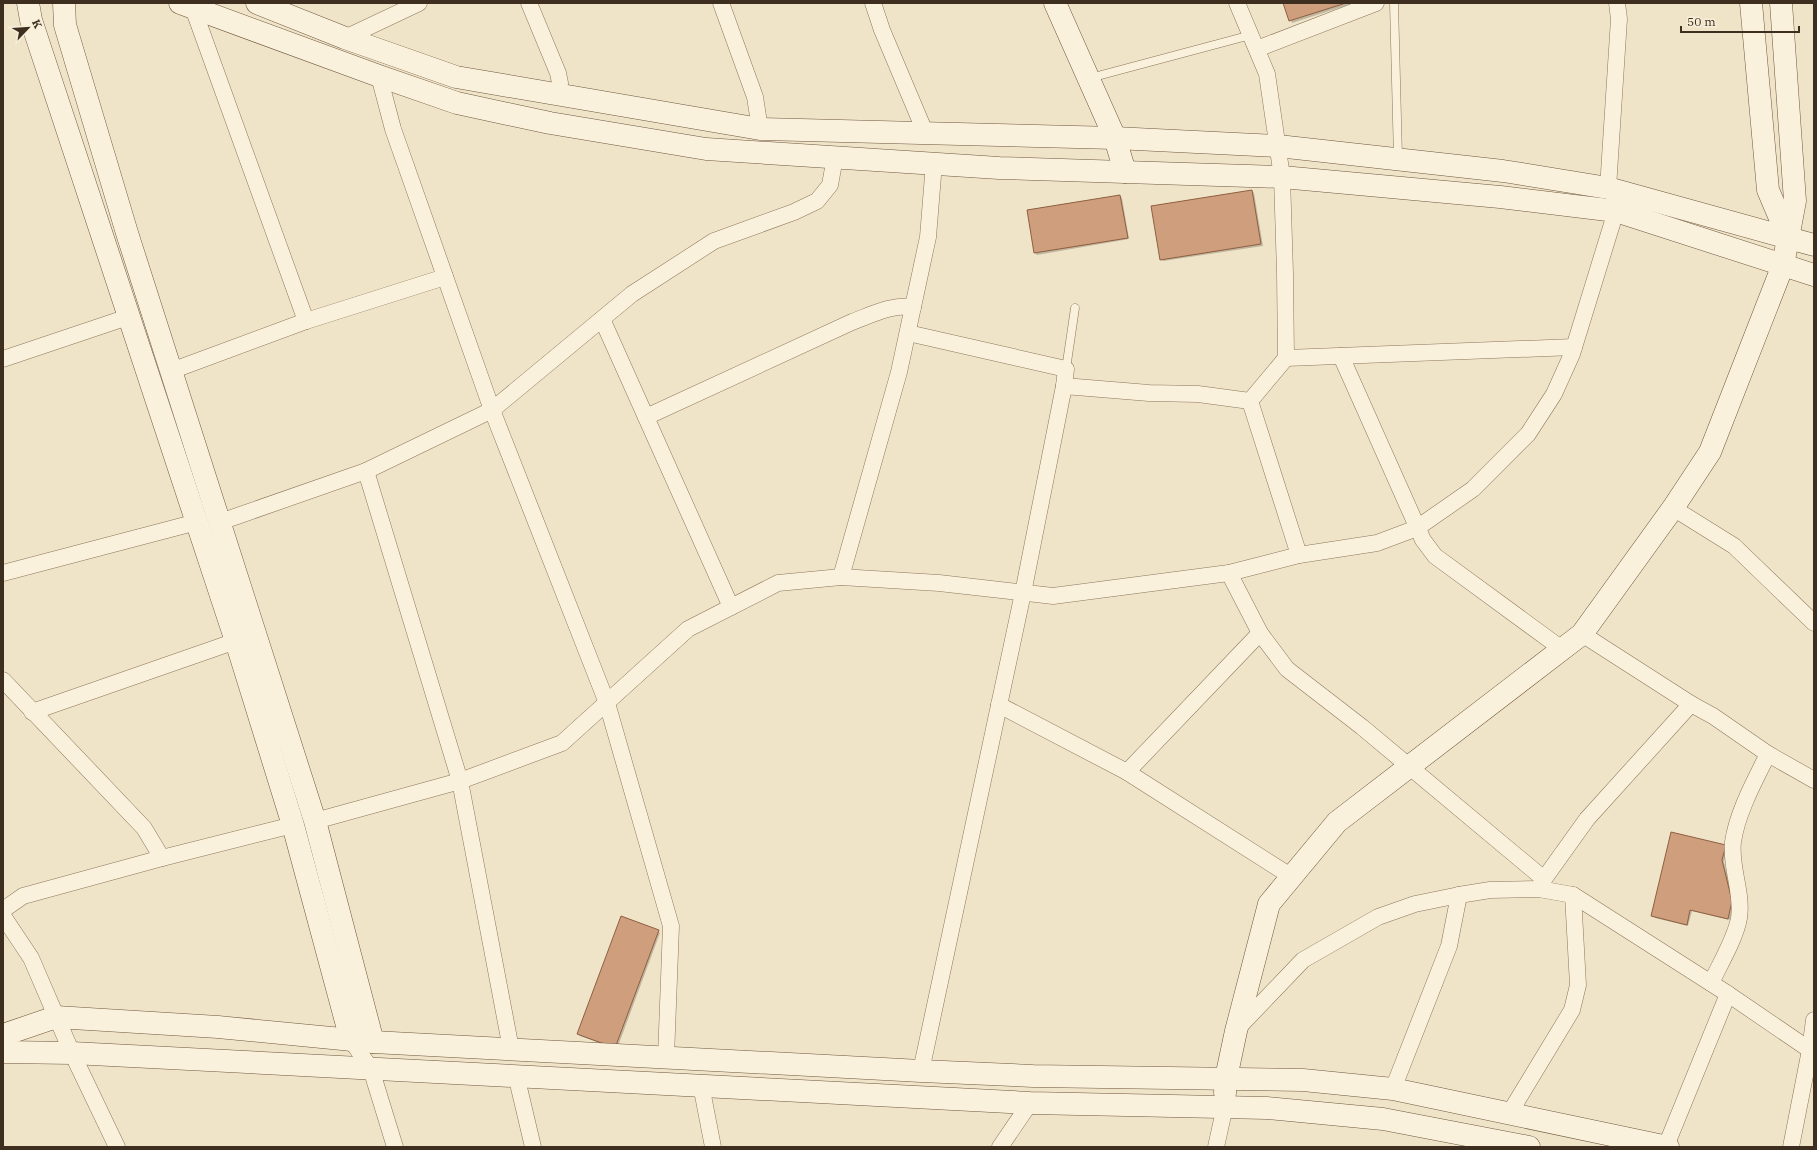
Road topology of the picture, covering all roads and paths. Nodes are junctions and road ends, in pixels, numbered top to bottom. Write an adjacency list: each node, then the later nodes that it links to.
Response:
1 (28, 3): 39 (street)
2 (64, 3): 48 (street)
3 (257, 3): 16 (street)
4 (420, 3): 16 (street)
5 (529, 3): 20 (street)
6 (721, 3): 21 (street)
7 (873, 3): 22 (street)
8 (1055, 3): 19 (street)
9 (1237, 3): 17 (street)
10 (1376, 3): 17 (street)
11 (1394, 3): 26 (lane)
12 (1617, 3): 30 (street)
13 (1751, 3): 32 (street)
14 (1781, 3): 32 (street)
15 (186, 6): 18 (street); 41 (street)
16 (345, 38): 20 (street)
17 (1254, 42): 19 (lane); 24 (street)
18 (379, 76): 25 (street); 36 (street)
19 (1089, 78): 23 (street)
20 (558, 95): 21 (street)
21 (760, 129): 22 (street)
22 (925, 132): 23 (street)
23 (1115, 138): 24 (street); 28 (street)
24 (1278, 146): 26 (street); 29 (street)
25 (835, 157): 27 (street); 40 (street)
26 (1398, 159): 30 (street)
27 (934, 163): 28 (street); 37 (street)
28 (1125, 172): 29 (street)
29 (1282, 177): 31 (street); 45 (street)
30 (1608, 188): 32 (street)
31 (1616, 211): 34 (street); 43 (street)
32 (1788, 237): 33 (street); 34 (street)
33 (1814, 245)
34 (1783, 265): 35 (street); 54 (street)
35 (1814, 275)
36 (445, 277): 41 (street); 51 (street)
37 (913, 307): 42 (street); 52 (street)
38 (1075, 308): 47 (lane)
39 (128, 317): 46 (street); 55 (street)
40 (602, 319): 51 (street); 52 (street)
41 (306, 321): 48 (street)
42 (908, 333): 47 (street); 61 (street)
43 (1574, 347): 44 (street); 57 (street)
44 (1341, 356): 45 (street); 57 (street)
45 (1286, 358): 50 (street)
46 (3, 359)
47 (1066, 369): 49 (street)
48 (171, 371): 56 (street)
49 (1064, 386): 50 (street); 62 (street)
50 (1250, 401): 58 (street)
51 (492, 410): 53 (street); 70 (street)
52 (646, 417): 63 (street)
53 (366, 472): 56 (street); 78 (street)
54 (1673, 508): 64 (street); 66 (street)
55 (197, 522): 59 (street); 67 (street)
56 (220, 522): 79 (street)
57 (1417, 528): 58 (street); 68 (street)
58 (1300, 555): 60 (street)
59 (3, 573)
60 (1230, 573): 62 (street); 65 (street)
61 (841, 577): 62 (street); 63 (street)
62 (1023, 593): 72 (street)
63 (731, 607): 70 (street)
64 (1814, 623)
65 (1260, 634): 75 (street); 76 (street)
66 (1582, 634): 68 (street); 71 (street)
67 (236, 641): 73 (street); 80 (street)
68 (1562, 649): 75 (street)
69 (3, 680): 73 (street)
70 (607, 703): 78 (street); 100 (street)
71 (1691, 704): 74 (street); 83 (street)
72 (999, 705): 76 (street); 102 (street)
73 (32, 712): 81 (street)
74 (1768, 754): 77 (street); 88 (street)
75 (1409, 766): 82 (street); 83 (street)
76 (1127, 772): 82 (street)
77 (1814, 780)
78 (460, 781): 79 (street); 96 (street)
79 (315, 821): 95 (street)
80 (293, 825): 81 (street); 94 (street)
81 (162, 858): 86 (street)
82 (1292, 877): 92 (street)
83 (1541, 884): 84 (street); 85 (street)
84 (1459, 895): 92 (street); 106 (street)
85 (1573, 895): 88 (street); 109 (street)
86 (3, 910)
87 (3, 916): 90 (street)
88 (1711, 983): 89 (street)
89 (1728, 994): 97 (street); 118 (street)
90 (56, 1017): 93 (street); 94 (street); 99 (street)
91 (1814, 1020): 97 (street)
92 (1236, 1030): 104 (street)
93 (3, 1035)
94 (351, 1040): 95 (street); 101 (street)
95 (373, 1042): 96 (street); 101 (street)
96 (511, 1049): 100 (street)
97 (1810, 1050): 119 (street)
98 (3, 1052): 99 (street)
99 (72, 1053): 101 (street); 111 (street)
100 (666, 1057): 102 (street)
101 (371, 1069): 103 (street); 112 (street)
102 (921, 1071): 104 (street)
103 (516, 1075): 105 (street); 113 (street)
104 (1226, 1078): 106 (street); 108 (street)
105 (701, 1085): 107 (street); 114 (street)
106 (1393, 1089): 109 (street)
107 (1030, 1103): 108 (street); 115 (street)
108 (1225, 1106): 110 (street); 116 (street)
109 (1509, 1114): 118 (street)
110 (1491, 1143): 117 (street)
111 (117, 1147)
112 (395, 1147)
113 (533, 1147)
114 (713, 1147)
115 (1000, 1147)
116 (1216, 1147)
117 (1529, 1147)
118 (1667, 1147)
119 (1791, 1147)

